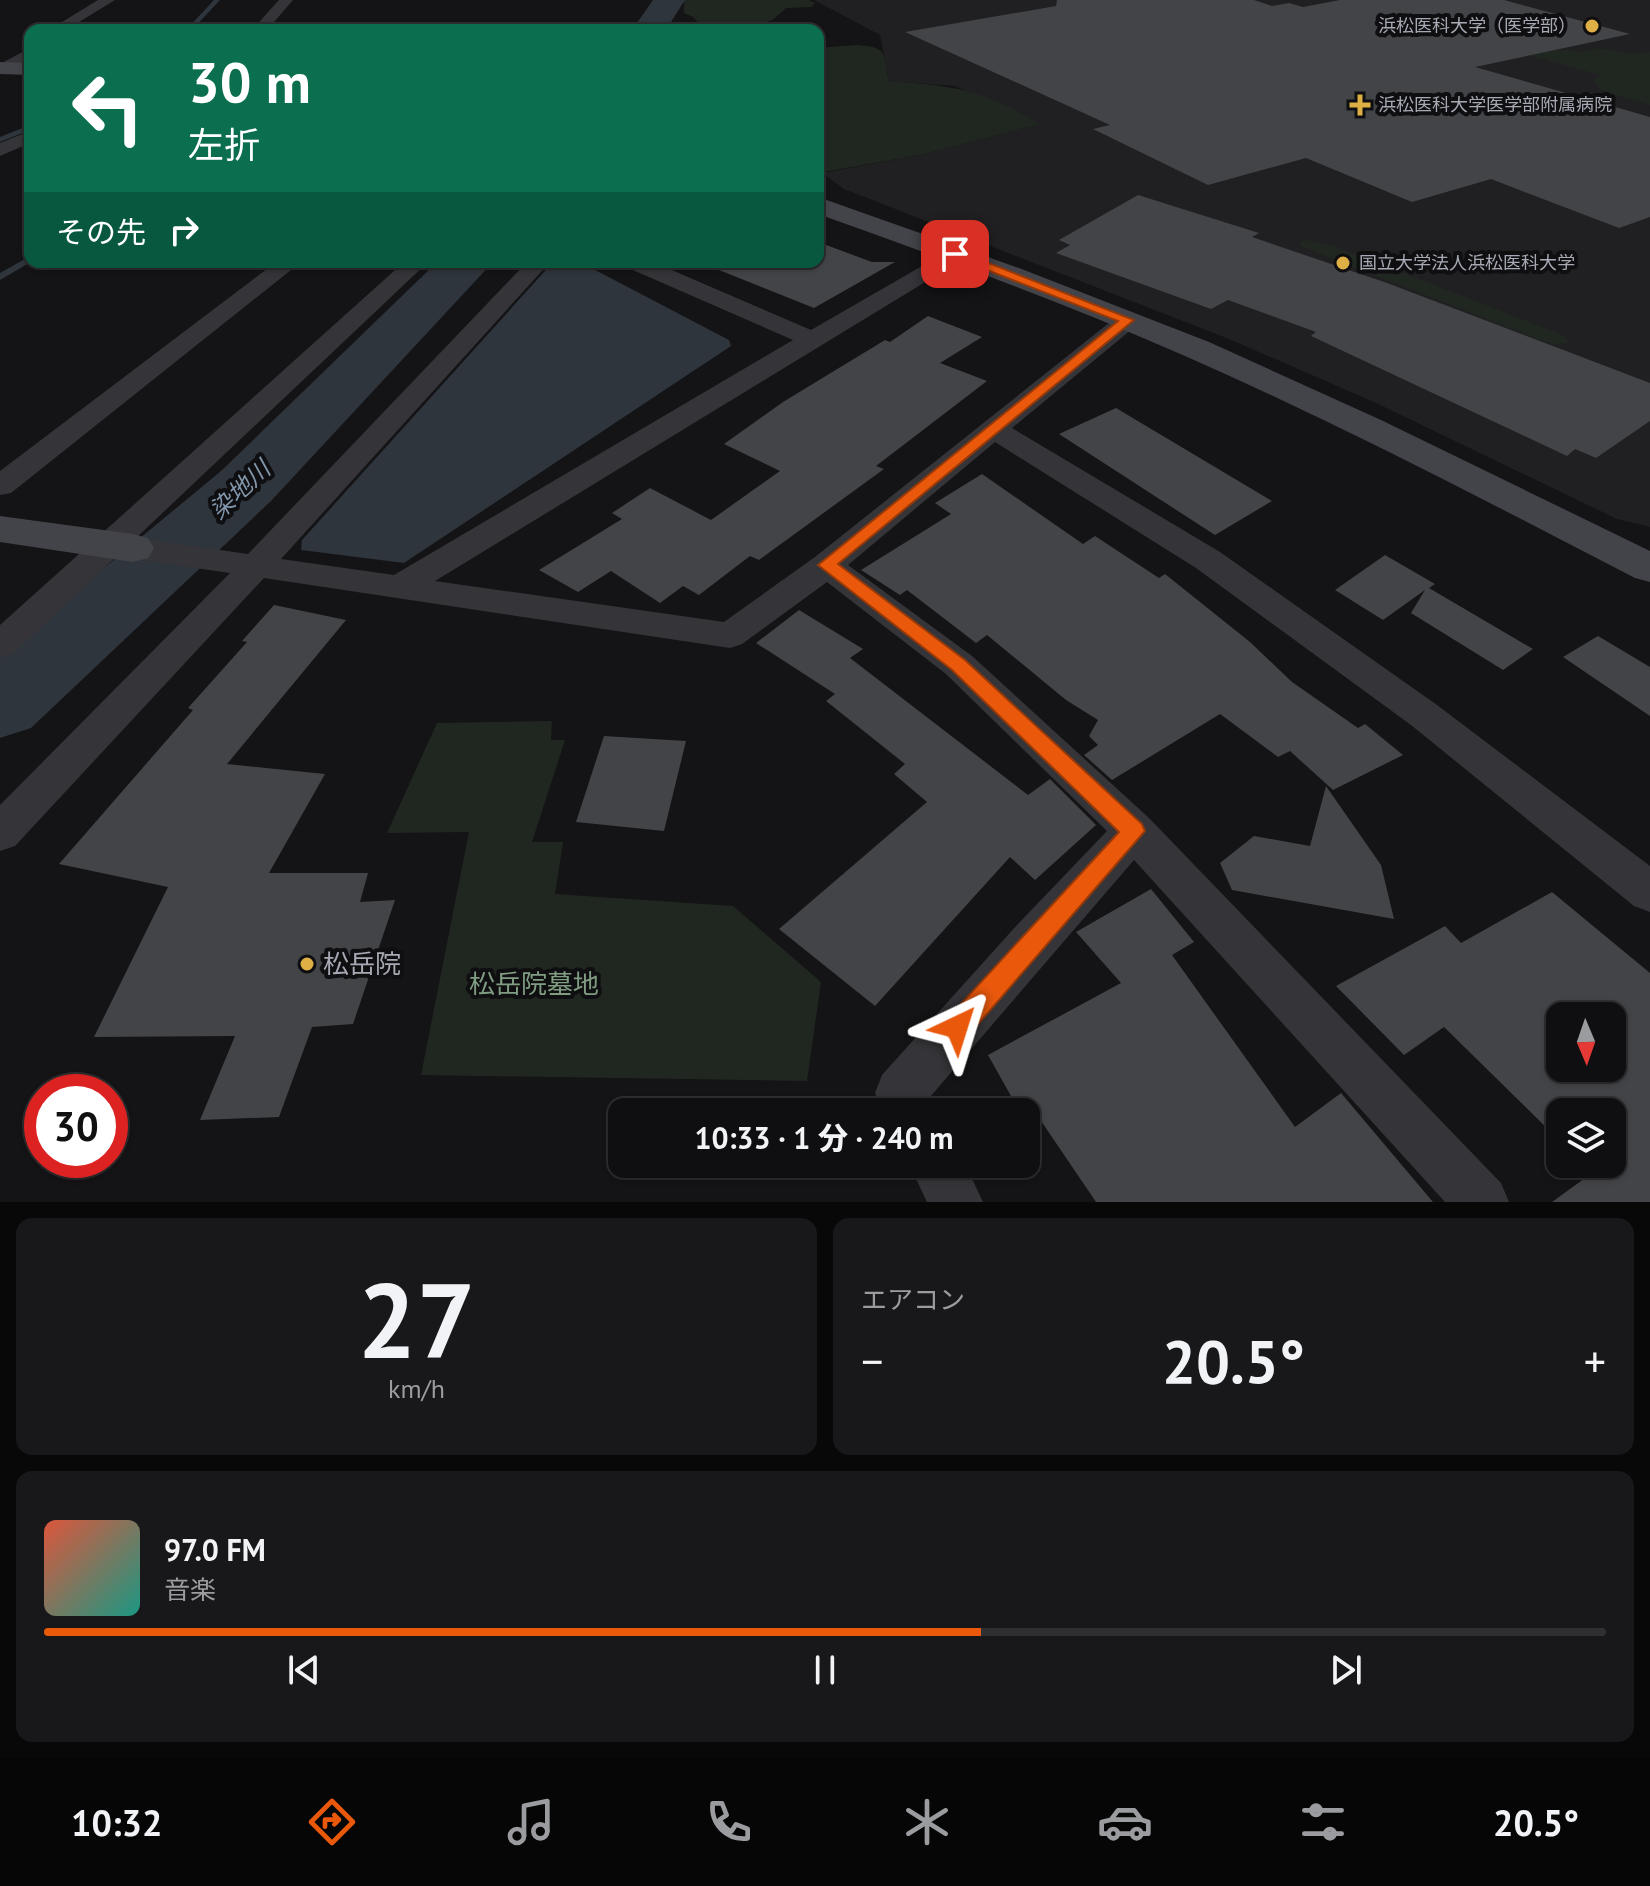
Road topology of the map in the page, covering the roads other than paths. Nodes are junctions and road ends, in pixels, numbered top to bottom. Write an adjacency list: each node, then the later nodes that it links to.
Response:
1 (108, 0): 5 (street)
2 (286, 0): 6 (street)
3 (440, 9): 7 (street)
4 (633, 10): 8 (street)
5 (66, 24)
6 (264, 24)
7 (423, 24)
8 (624, 24)
9 (24, 56): 10 (street)
10 (2, 68): 11 (street)
11 (24, 69)
12 (24, 139): 13 (street)
13 (0, 150)
14 (824, 207): 15 (street)
15 (955, 254): 20 (street); 21 (street)
16 (282, 268): 23 (street)
17 (411, 268): 25 (street)
18 (533, 268): 26 (street)
19 (648, 268): 21 (street)
20 (1128, 320): 22 (street); 28 (street)
21 (811, 339): 29 (street)
22 (994, 429): 27 (street); 33 (street)
23 (0, 486)
24 (0, 529): 25 (street)
25 (122, 546): 26 (street); 30 (street)
26 (237, 563): 29 (street); 32 (street)
27 (827, 565): 29 (street); 31 (street)
28 (1650, 568)
29 (399, 587)
30 (0, 645)
31 (1134, 831): 34 (street); 37 (street)
32 (0, 833)
33 (1650, 892)
34 (903, 1098)
35 (943, 1178): 36 (street)
36 (956, 1202)
37 (1482, 1202)

